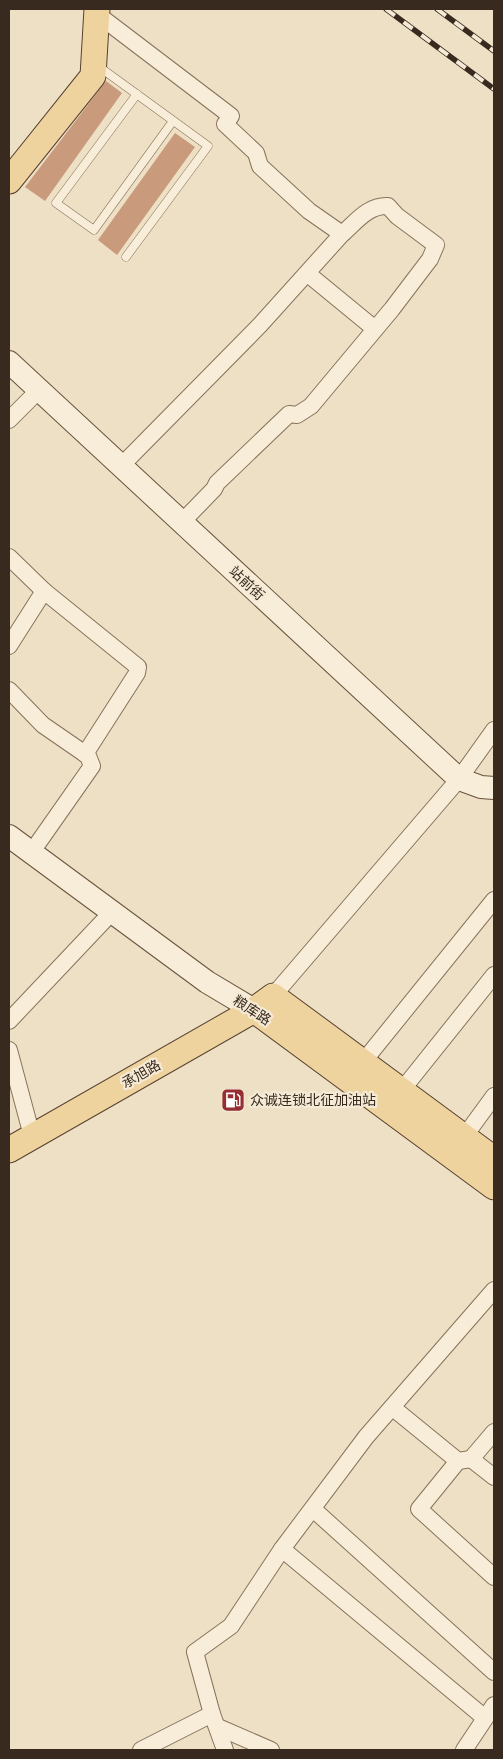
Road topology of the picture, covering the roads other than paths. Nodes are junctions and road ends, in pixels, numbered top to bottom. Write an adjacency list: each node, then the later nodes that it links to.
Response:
1 (97, 12): 2 (main road); 6 (street)
2 (94, 63): 3 (lane); 5 (main road)
3 (137, 94): 4 (lane); 4 (lane)
4 (173, 121): 7 (lane)
5 (9, 180)
6 (342, 234): 8 (street); 9 (street)
7 (126, 257)
8 (308, 274): 9 (street); 13 (street)
9 (375, 329): 14 (street)
10 (9, 362): 11 (street, 站前街)
11 (39, 390): 12 (street); 13 (street, 站前街)
12 (9, 420)
13 (121, 466): 14 (street, 站前街)
14 (182, 522): 21 (street, 站前街)
15 (9, 557): 16 (street)
16 (44, 592): 17 (street); 20 (street)
17 (9, 646)
18 (9, 690): 20 (street)
19 (494, 730): 21 (street)
20 (85, 754): 24 (street)
21 (459, 779): 22 (street, 站前街); 28 (street)
22 (494, 788)
23 (9, 836): 24 (street, 粮库路)
24 (31, 853): 26 (street, 粮库路)
25 (494, 900): 31 (street)
26 (112, 912): 28 (street, 粮库路); 29 (street)
27 (494, 975): 32 (street)
28 (263, 1003): 31 (main road, 粮库路); 35 (main road, 承旭路); 39 (main road, 粮库路)
29 (9, 1020)
30 (9, 1050): 33 (street)
31 (363, 1062): 32 (main road, 粮库路)
32 (402, 1090): 36 (main road, 粮库路)
33 (15, 1096): 35 (street)
34 (494, 1096): 36 (street)
35 (32, 1136): 37 (main road, 承旭路)
36 (464, 1137): 38 (main road, 粮库路)
37 (9, 1150)
38 (494, 1159)
39 (494, 1187)
40 (491, 1301): 41 (street)
41 (393, 1408): 43 (street); 45 (street)
42 (494, 1432): 43 (street)
43 (465, 1460): 44 (street); 47 (street)
44 (494, 1477)
45 (313, 1509): 46 (street); 48 (street)
46 (282, 1549): 49 (street); 50 (street)
47 (494, 1577)
48 (494, 1672)
49 (490, 1711): 54 (street)
50 (215, 1720): 51 (street); 52 (street); 53 (street)
51 (141, 1750)
52 (225, 1750)
53 (271, 1750)
54 (464, 1750)

